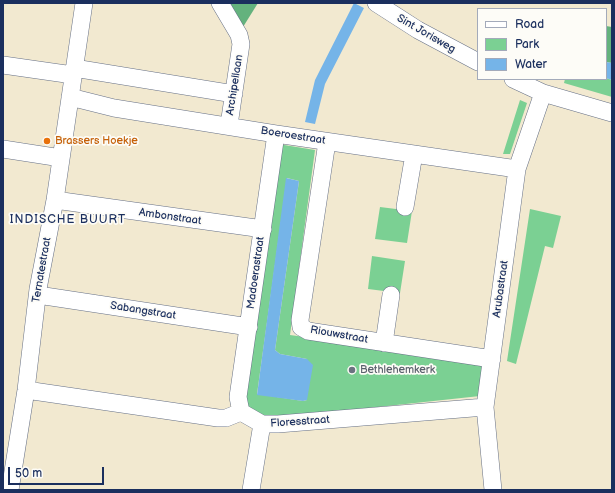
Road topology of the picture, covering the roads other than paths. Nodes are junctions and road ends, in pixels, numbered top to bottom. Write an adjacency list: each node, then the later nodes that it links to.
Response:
1 (84, 3): 6 (street, Ternatestraat)
2 (220, 3): 9 (street, Archipellaan)
3 (376, 3): 4 (street, Sint Jorisweg)
4 (477, 61)
5 (3, 65): 6 (street)
6 (74, 72): 9 (street); 10 (street, Ternatestraat)
7 (515, 80): 8 (street)
8 (543, 93): 11 (street); 18 (street, Arubastraat)
9 (234, 94): 12 (street, Archipellaan)
10 (70, 97): 12 (street, Boeroestraat); 17 (street, Ternatestraat)
11 (612, 113)
12 (229, 125): 13 (street, Boeroestraat)
13 (276, 134): 14 (street, Boeroestraat); 21 (street, Madoerastraat)
14 (327, 142): 16 (street, Boeroestraat); 25 (street, Riouwstraat)
15 (3, 149): 17 (street)
16 (414, 154): 18 (street, Boeroestraat); 20 (street)
17 (61, 158): 19 (street, Ternatestraat)
18 (517, 168): 26 (street, Arubastraat)
19 (55, 200): 21 (street, Ambonstraat); 22 (street, Ternatestraat)
20 (406, 207)
21 (263, 230): 24 (street, Madoerastraat)
22 (38, 295): 24 (street, Sabangstraat); 27 (street, Ternatestraat)
23 (391, 295): 25 (street)
24 (249, 327): 29 (street, Madoerastraat)
25 (384, 342): 26 (street, Riouwstraat)
26 (492, 359): 28 (street, Arubastraat)
27 (26, 390): 29 (street); 31 (street, Ternatestraat)
28 (485, 407): 30 (street, Floresstraat); 33 (street, Arubastraat)
29 (241, 412): 30 (street, Floresstraat)
30 (262, 424): 32 (street)
31 (10, 490)
32 (251, 490)
33 (493, 490)

